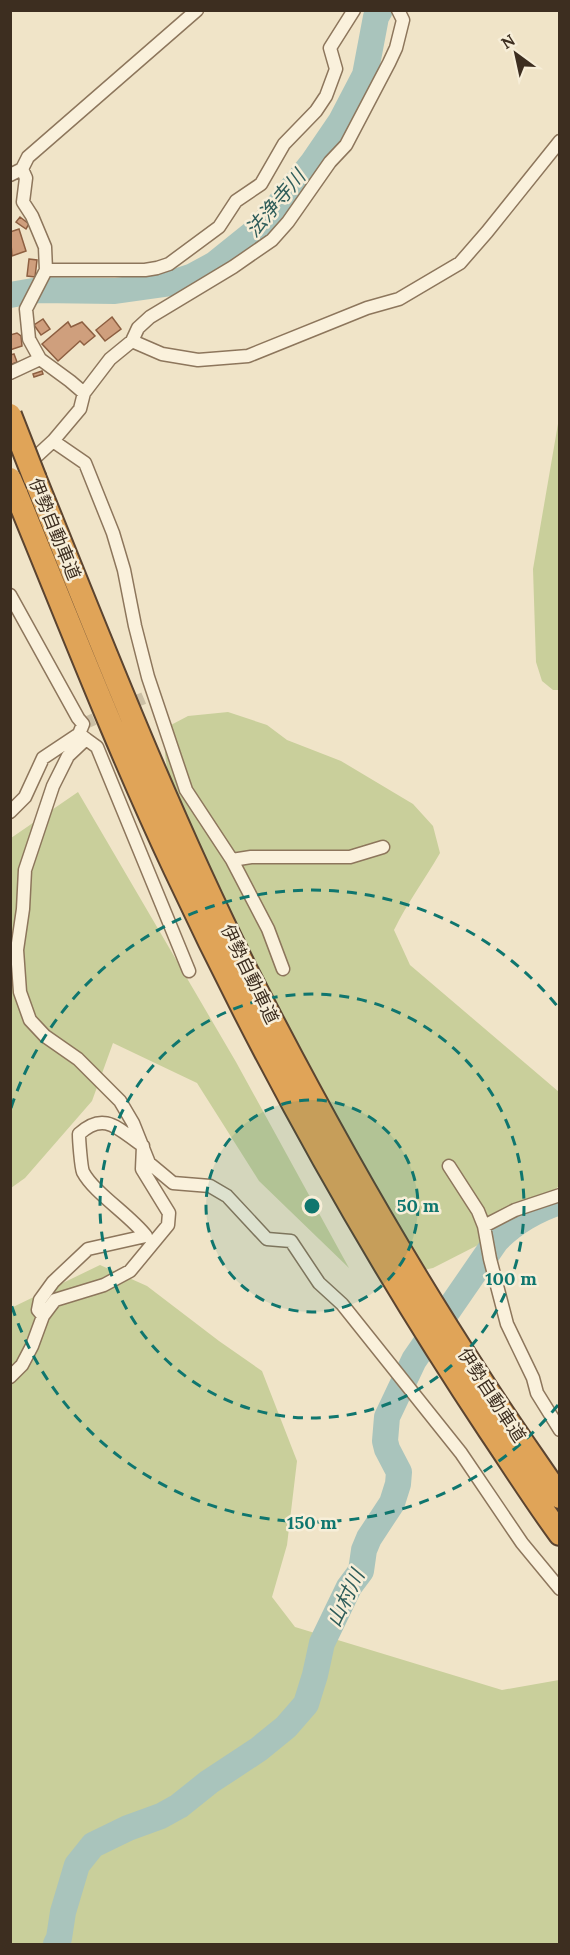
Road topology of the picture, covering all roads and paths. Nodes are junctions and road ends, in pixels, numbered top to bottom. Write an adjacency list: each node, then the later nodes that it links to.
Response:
1 (197, 10): 5 (street)
2 (354, 10): 6 (street)
3 (398, 10): 7 (street)
4 (560, 141): 7 (street)
5 (16, 172): 6 (street)
6 (46, 270): 8 (street)
7 (132, 341): 10 (street)
8 (40, 359): 9 (street); 10 (street)
9 (10, 373)
10 (84, 393): 12 (street)
11 (10, 415): 29 (highway, 伊勢自動車道, bridge)
12 (53, 441): 13 (street); 18 (street)
13 (12, 484): 30 (highway, 伊勢自動車道)
14 (10, 594): 15 (street)
15 (82, 737): 16 (street); 20 (street); 21 (street)
16 (10, 812)
17 (383, 847): 18 (street)
18 (232, 860): 19 (street)
19 (283, 969)
20 (189, 971)
21 (142, 1146): 25 (street); 25 (street); 31 (street)
22 (449, 1167): 24 (street)
23 (560, 1195): 24 (street)
24 (484, 1226): 28 (street)
25 (150, 1239): 26 (street); 26 (street)
26 (43, 1316): 27 (street)
27 (10, 1377)
28 (560, 1430)
29 (560, 1497)
30 (560, 1534)
31 (560, 1589)

